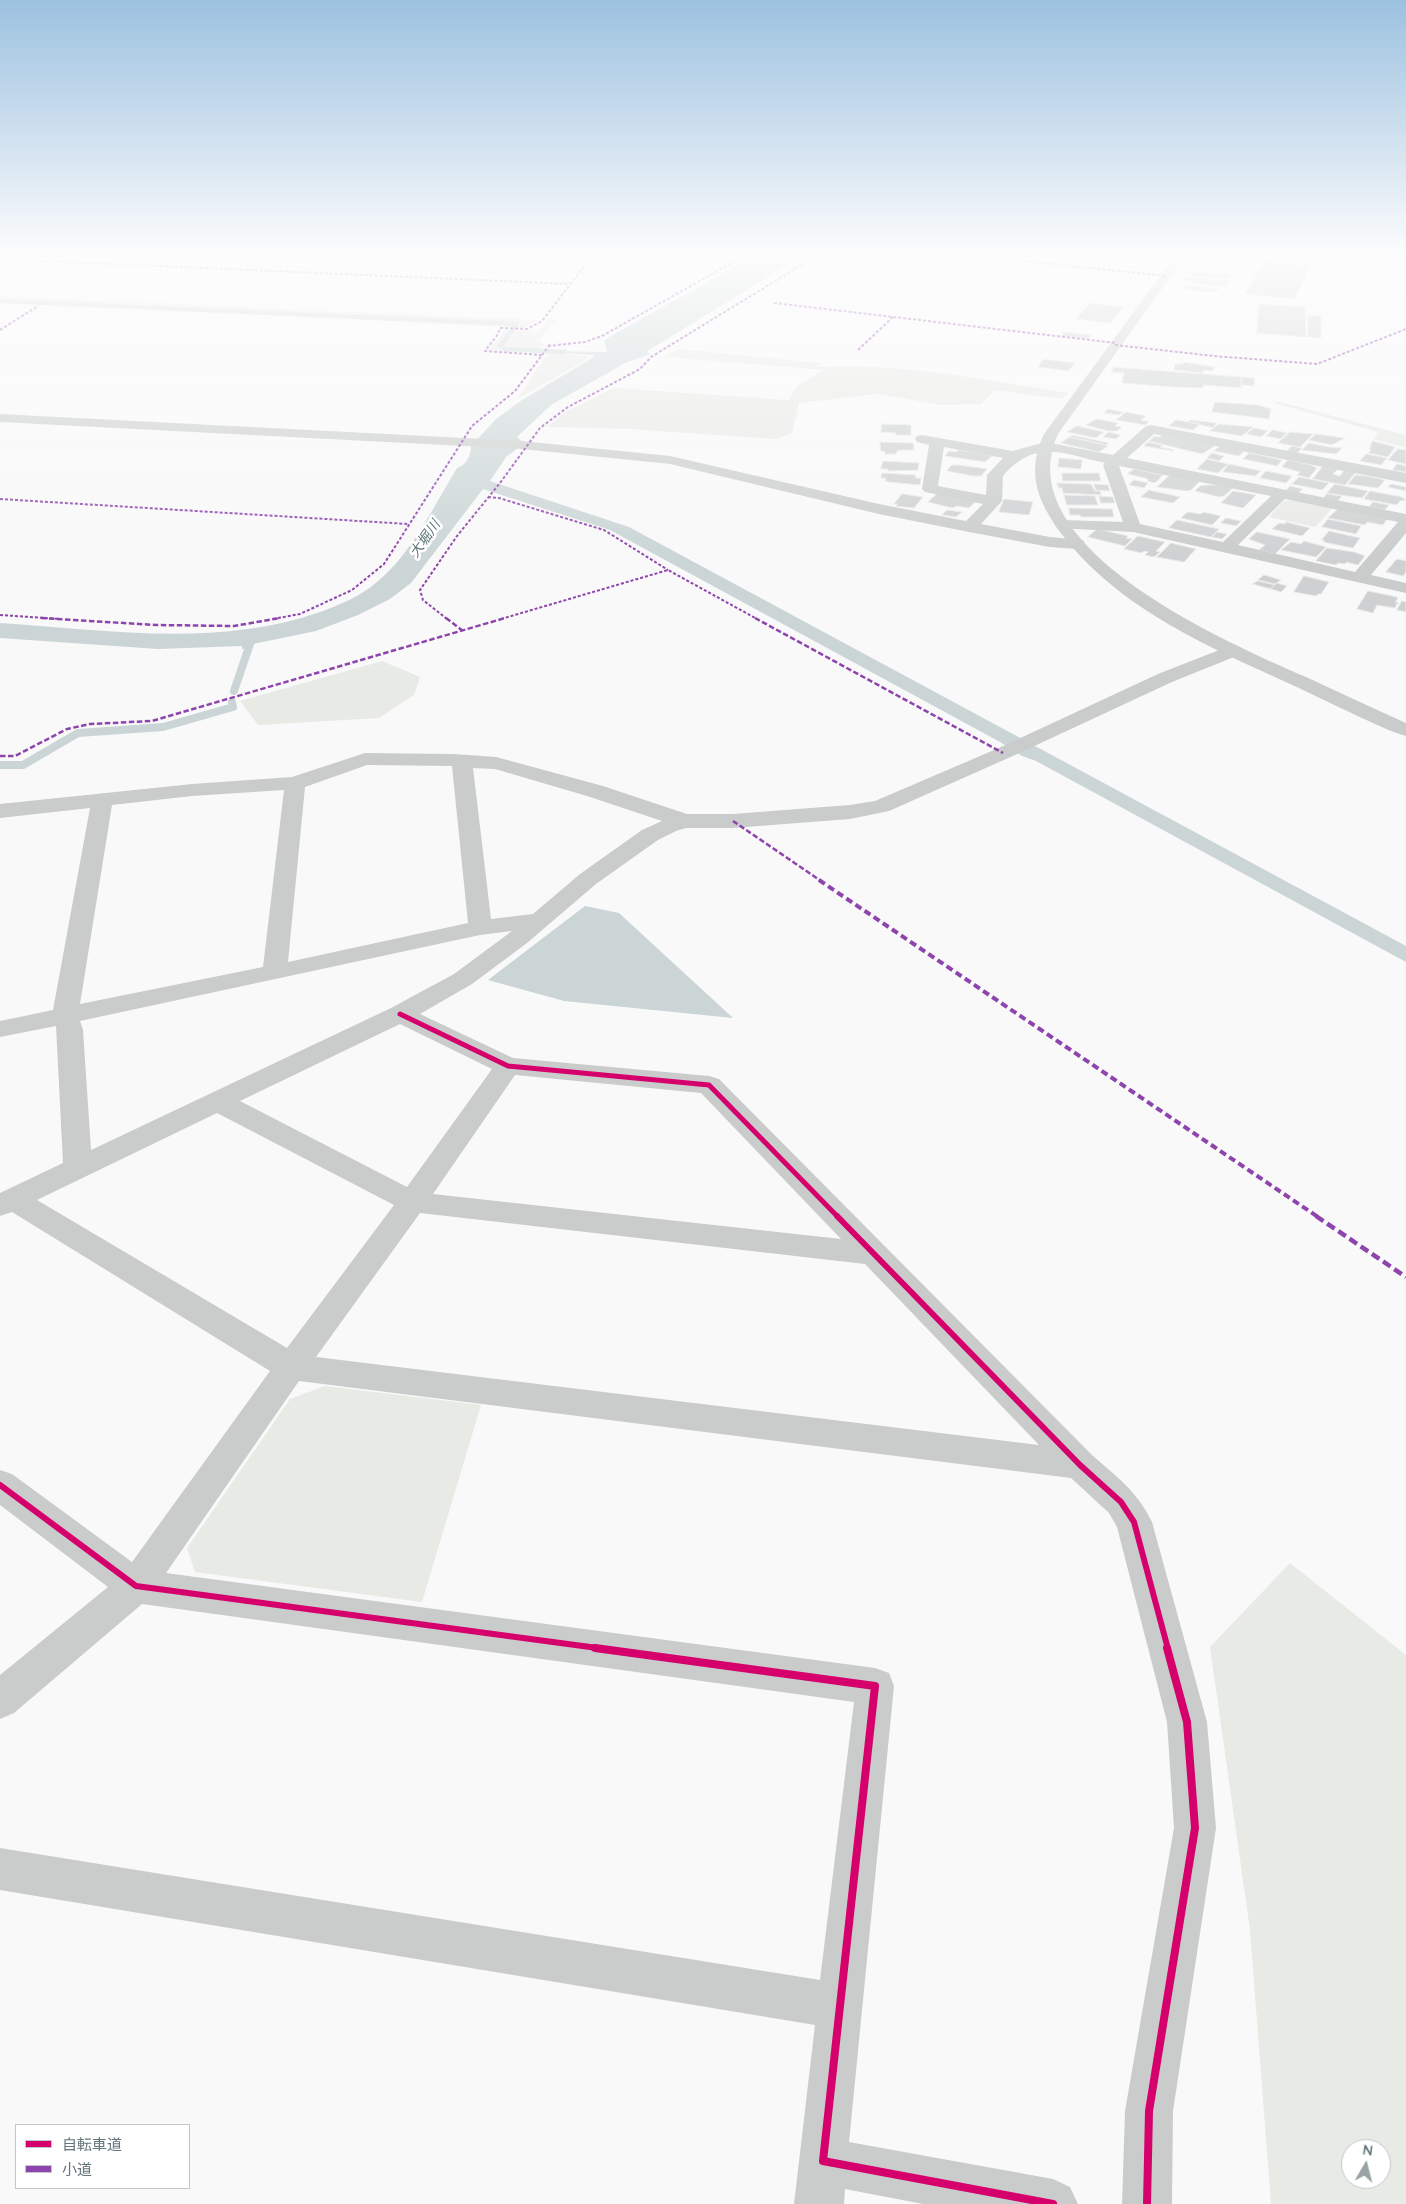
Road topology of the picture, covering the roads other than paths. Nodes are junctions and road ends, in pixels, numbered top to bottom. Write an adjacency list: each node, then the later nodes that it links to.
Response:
1 (1104, 359): 3 (street)
2 (0, 418): 13 (street)
3 (1044, 446): 5 (street); 6 (street); 12 (street)
4 (1349, 449): 7 (street)
5 (1013, 455): 10 (street); 10 (street)
6 (1116, 460): 7 (street); 9 (street); 14 (street)
7 (1334, 464): 8 (street)
8 (1406, 478)
9 (1282, 494): 11 (street); 16 (street)
10 (994, 502): 13 (street)
11 (1406, 521): 17 (street)
12 (1063, 525): 14 (street); 15 (street)
13 (969, 527): 15 (street)
14 (1133, 527): 16 (street)
15 (1077, 544): 19 (street)
16 (1225, 548): 17 (street)
17 (1359, 578): 18 (street)
18 (1406, 588)
19 (1232, 651): 20 (street); 25 (street)
20 (1406, 730)
21 (462, 761): 22 (street); 25 (street); 27 (street)
22 (295, 783): 23 (street); 28 (street)
23 (102, 801): 24 (street); 30 (street)
24 (0, 811)
25 (685, 821): 26 (street)
26 (538, 920): 27 (street); 29 (street)
27 (480, 928): 28 (street)
28 (275, 972): 30 (street)
29 (400, 1014): 32 (street); 33 (street)
30 (65, 1015): 31 (street); 34 (street)
31 (0, 1029)
32 (508, 1066): 36 (street); 37 (street)
33 (217, 1101): 34 (street); 36 (street)
34 (78, 1168): 35 (street)
35 (6, 1202): 38 (street)
36 (412, 1202): 37 (street); 38 (street)
37 (873, 1254): 39 (street)
38 (291, 1367): 39 (street); 41 (street)
39 (1080, 1465): 47 (street)
40 (0, 1485): 41 (street)
41 (136, 1586): 42 (street); 44 (street)
42 (0, 1700)
43 (0, 1869): 44 (street)
44 (840, 2006): 45 (street)
45 (821, 2183): 46 (street)
46 (1053, 2204)
47 (1147, 2204)

